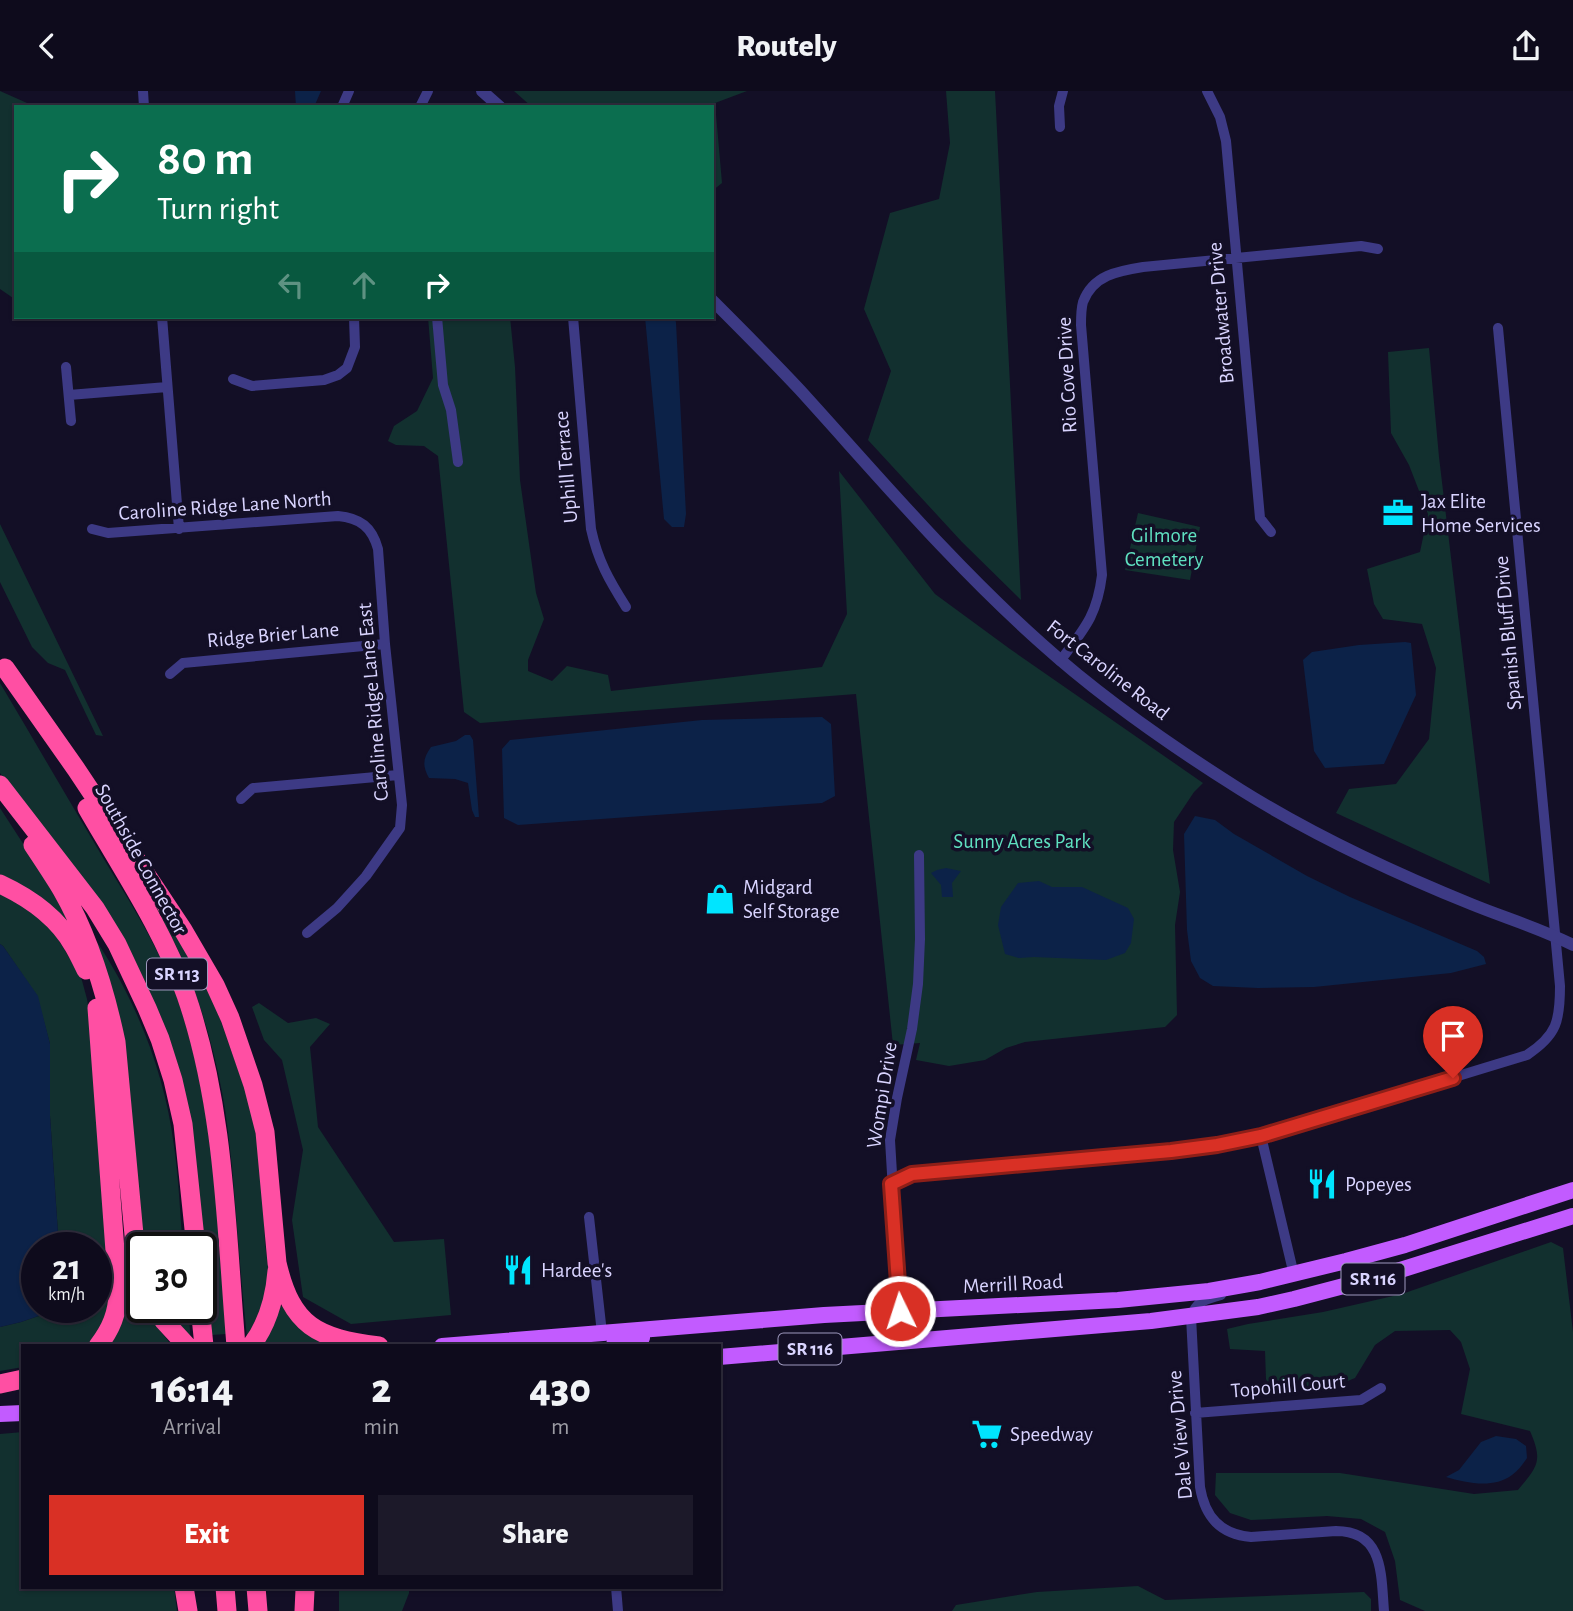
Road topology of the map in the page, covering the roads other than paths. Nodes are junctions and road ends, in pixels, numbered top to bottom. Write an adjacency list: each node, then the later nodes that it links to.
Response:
1 (482, 91): 4 (street)
2 (1063, 91): 5 (street)
3 (1207, 91): 7 (street, Broadwater Drive)
4 (498, 105)
5 (1060, 127)
6 (1378, 249): 7 (street, Rio Cove Drive)
7 (1235, 258): 23 (street, Broadwater Drive); 26 (street, Rio Cove Drive)
8 (714, 302): 26 (street, Fort Caroline Road)
9 (162, 319): 16 (street)
10 (354, 319): 15 (street)
11 (438, 319): 19 (street)
12 (573, 319): 24 (street, Uphill Terrace)
13 (1498, 328): 35 (street, Spanish Bluff Drive)
14 (66, 367): 17 (street)
15 (233, 379)
16 (167, 387): 17 (street); 22 (street)
17 (69, 395): 18 (street)
18 (71, 421)
19 (458, 462)
20 (360, 522): 22 (street, Caroline Ridge Lane North); 25 (street, Caroline Ridge Lane East)
21 (92, 529): 22 (street, Caroline Ridge Lane North)
22 (179, 529)
23 (1271, 532)
24 (626, 607)
25 (385, 644): 28 (street, Ridge Brier Lane); 29 (street, Caroline Ridge Lane East)
26 (1060, 660): 35 (street, Fort Caroline Road)
27 (2, 664): 46 (highway); 53 (highway, Southside Connector / SR 113)
28 (170, 674)
29 (398, 775): 31 (street); 34 (street, Caroline Ridge Lane East)
30 (5, 791): 44 (highway); 45 (highway, SR 113)
31 (241, 799)
32 (919, 855): 39 (street, Wompi Drive)
33 (0, 884): 37 (highway)
34 (307, 933)
35 (1555, 935): 36 (street, Fort Caroline Road); 38 (street, Spanish Bluff Drive)
36 (1573, 945)
37 (97, 1008): 43 (highway); 56 (highway)
38 (1261, 1136): 39 (street, Spanish Bluff Drive); 47 (street)
39 (891, 1184): 49 (street, Wompi Drive)
40 (1573, 1190): 47 (main road, Merrill Road / SR 116)
41 (1573, 1216): 50 (main road, SR 116)
42 (589, 1217): 54 (street)
43 (130, 1232)
44 (136, 1232)
45 (193, 1232)
46 (277, 1263): 58 (highway); 59 (highway)
47 (1294, 1275): 48 (main road, Merrill Road / SR 116)
48 (1260, 1282): 49 (main road, Merrill Road / SR 116); 50 (street)
49 (900, 1311): 51 (main road, Merrill Road / SR 116); 55 (street, Wompi Drive)
50 (1191, 1317): 55 (main road, SR 116); 67 (street, Dale View Drive)
51 (741, 1321): 54 (main road, Merrill Road / SR 116); 61 (main road)
52 (166, 1323): 57 (highway)
53 (236, 1337)
54 (598, 1339): 60 (main road, Merrill Road / SR 116)
55 (902, 1341): 62 (main road, SR 116)
56 (100, 1344)
57 (185, 1344)
58 (252, 1344)
59 (365, 1344)
60 (487, 1344)
61 (618, 1344)
62 (721, 1357)
63 (21, 1380): 65 (highway)
64 (21, 1384): 65 (main road)
65 (0, 1385)
66 (1381, 1388): 67 (street, Topohill Court)
67 (1195, 1413): 78 (street, Dale View Drive)
68 (183, 1589): 73 (highway)
69 (225, 1589): 74 (highway)
70 (256, 1589): 75 (highway)
71 (305, 1589): 76 (highway)
72 (616, 1589): 77 (street)
73 (186, 1611)
74 (227, 1611)
75 (258, 1611)
76 (305, 1611)
77 (618, 1611)
78 (1384, 1611)

